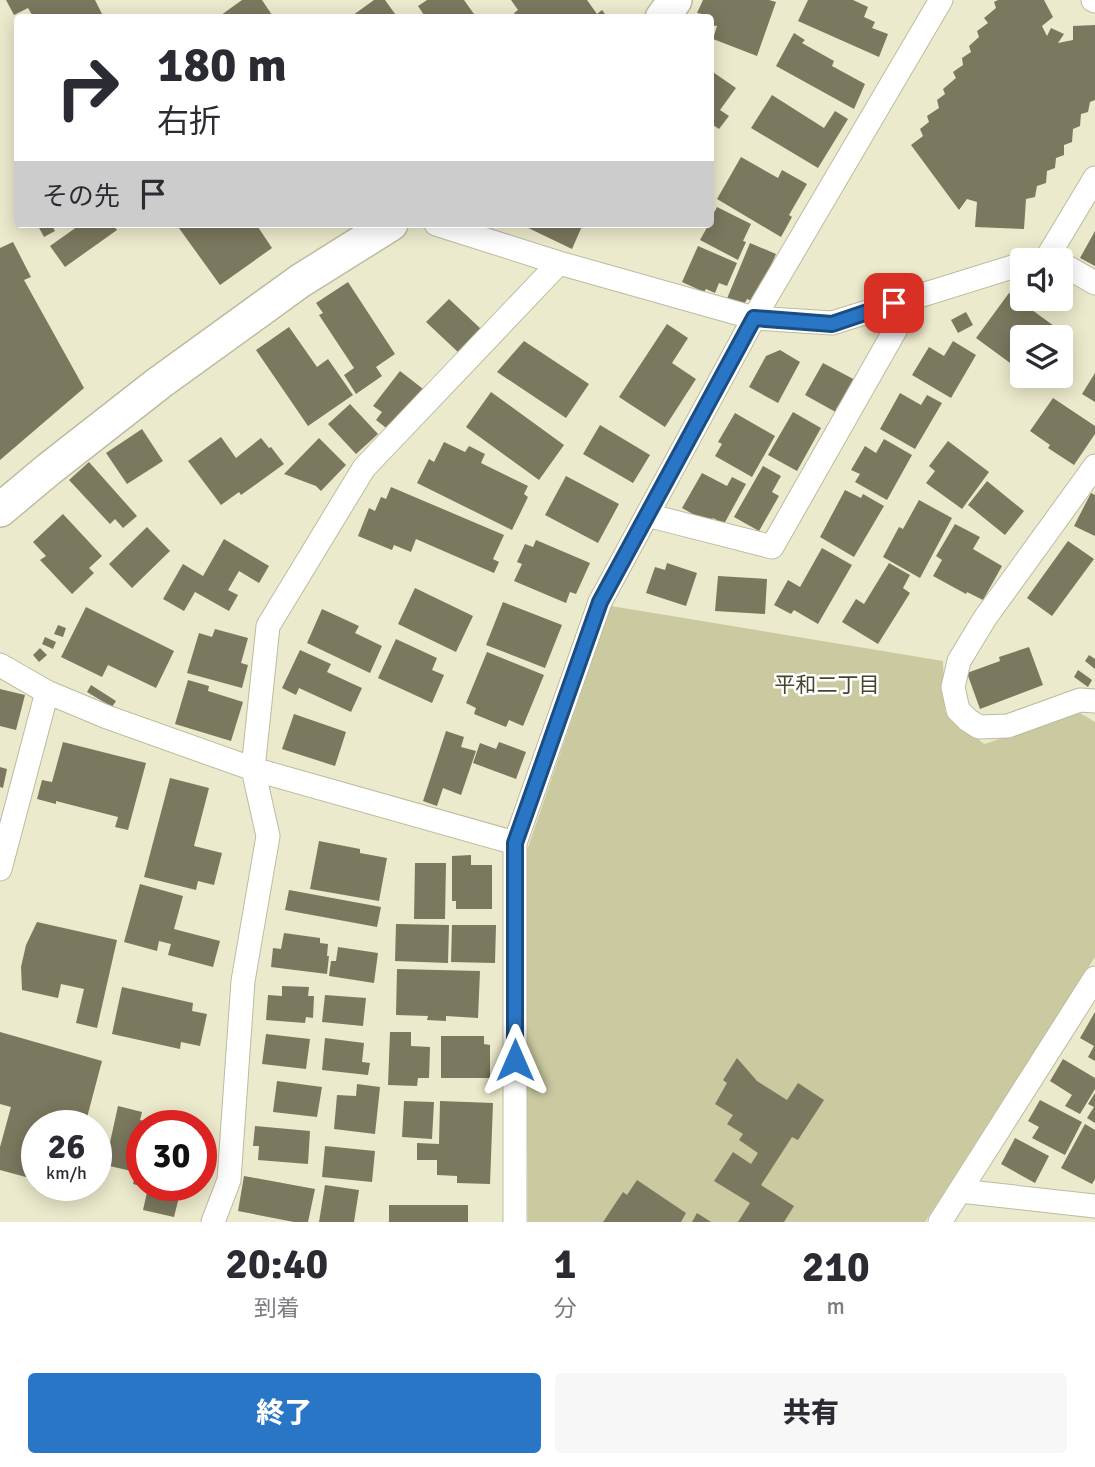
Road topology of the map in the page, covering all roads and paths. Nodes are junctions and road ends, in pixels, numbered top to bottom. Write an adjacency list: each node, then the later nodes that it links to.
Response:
1 (941, 0): 11 (street)
2 (1095, 178): 5 (street)
3 (385, 228): 13 (street)
4 (449, 228): 6 (street)
5 (1056, 248)
6 (559, 263): 11 (street); 18 (street)
7 (1010, 268): 10 (street)
8 (1073, 272): 9 (street)
9 (1095, 283)
10 (894, 303): 11 (street); 14 (street)
11 (754, 318): 14 (street)
12 (1095, 466): 17 (street)
13 (0, 510)
14 (647, 514): 19 (street)
15 (0, 665): 16 (street)
16 (47, 692): 18 (street); 20 (street)
17 (1095, 701)
18 (253, 769): 19 (street); 24 (street)
19 (515, 843): 25 (street)
20 (0, 869)
21 (1095, 978): 22 (street)
22 (960, 1191): 23 (street); 26 (street)
23 (1095, 1206)
24 (213, 1222)
25 (515, 1222)
26 (940, 1222)

